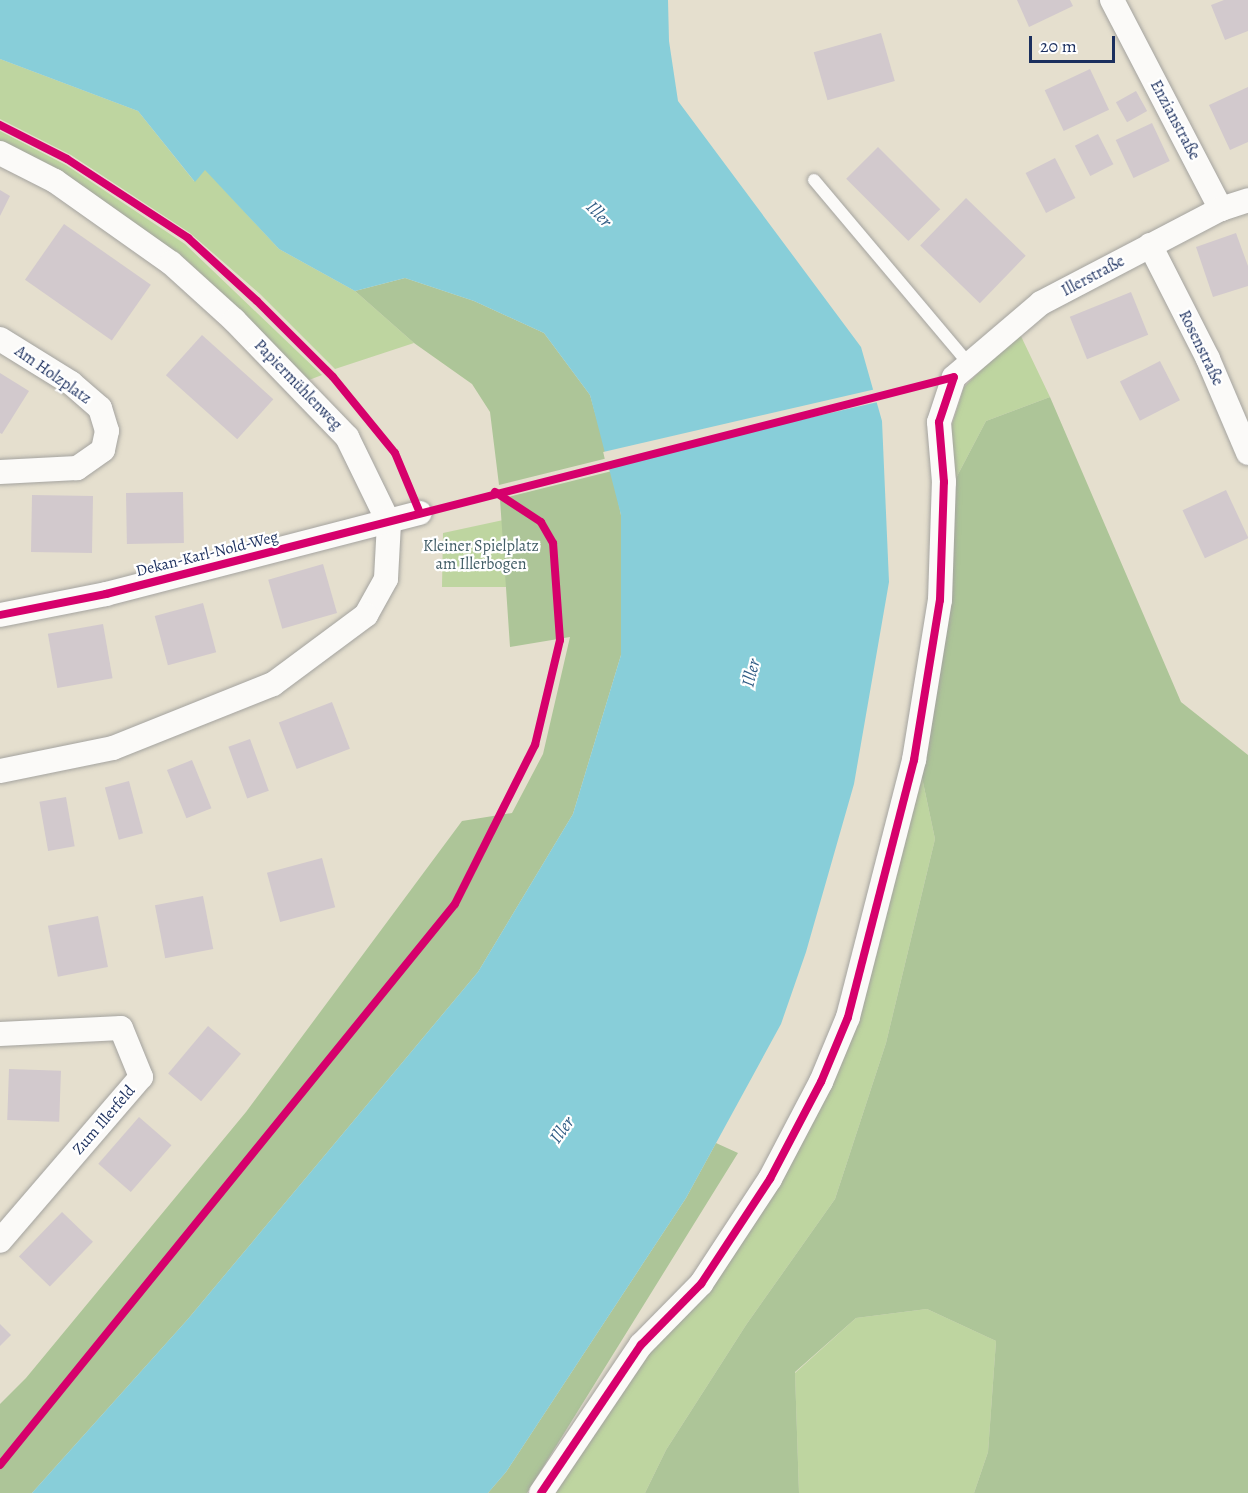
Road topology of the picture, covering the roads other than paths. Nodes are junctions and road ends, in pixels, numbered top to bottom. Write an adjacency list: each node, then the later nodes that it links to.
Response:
1 (1112, 0): 5 (street, Enzianstraße)
2 (0, 153): 12 (street, Papiermühlenweg)
3 (814, 180): 8 (lane)
4 (1248, 200): 5 (street, Illerstraße)
5 (1221, 208): 6 (street, Illerstraße)
6 (1149, 245): 8 (street, Illerstraße); 9 (street, Rosenstraße)
7 (0, 339): 10 (street, Am Holzplatz)
8 (961, 370): 17 (street)
9 (1248, 453)
10 (0, 472)
11 (420, 513): 12 (street, Dekan-Karl-Nold-Weg)
12 (389, 523): 13 (street, Dekan-Karl-Nold-Weg); 14 (street, Papiermühlenweg)
13 (0, 615)
14 (0, 771)
15 (0, 1034): 16 (street, Zum Illerfeld)
16 (0, 1240)
17 (541, 1493)

